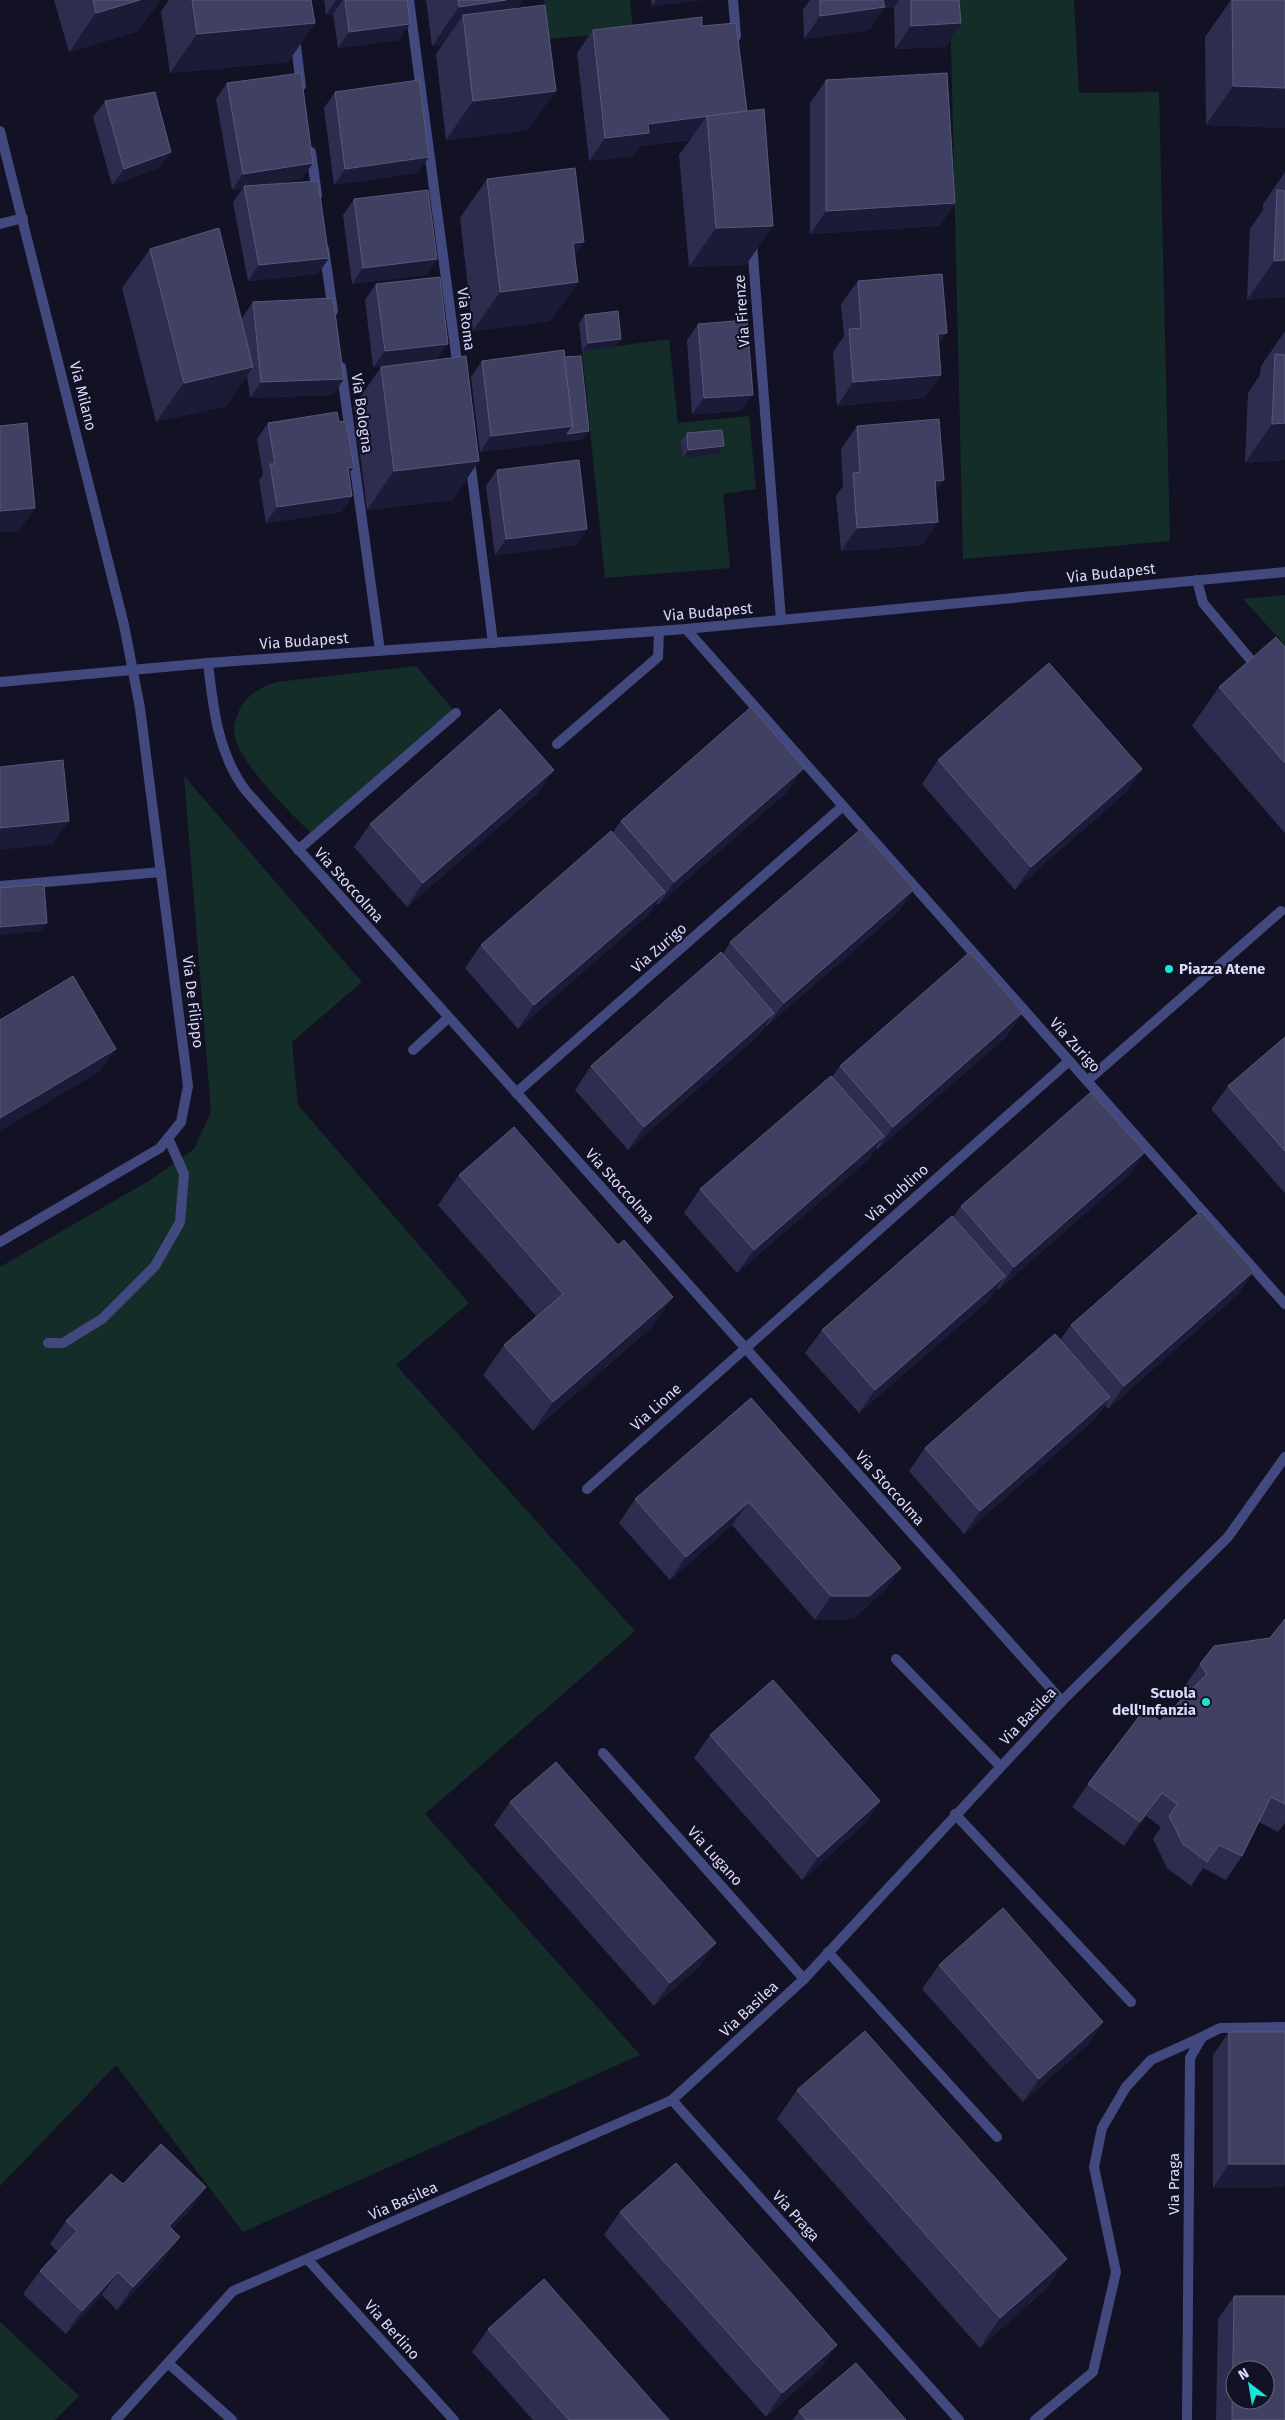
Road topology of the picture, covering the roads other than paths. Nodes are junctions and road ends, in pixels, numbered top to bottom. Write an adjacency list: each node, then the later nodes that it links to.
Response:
1 (410, 0): 15 (street, Via Roma)
2 (733, 0): 4 (street)
3 (294, 30): 5 (street)
4 (737, 49)
5 (303, 98)
6 (0, 131): 9 (street, Via Milano)
7 (309, 137): 8 (street)
8 (318, 206)
9 (23, 218): 10 (street); 26 (street, Via Milano)
10 (0, 224)
11 (322, 236): 13 (street)
12 (752, 236): 19 (street, Via Firenze)
13 (335, 324)
14 (339, 353): 23 (street, Via Bologna)
15 (460, 383)
16 (469, 452): 22 (street)
17 (1285, 572): 18 (street, Via Budapest)
18 (1197, 580): 19 (street, Via Budapest); 25 (street)
19 (782, 620): 20 (street, Via Budapest)
20 (686, 629): 21 (street, Via Budapest); 30 (street, Via Zurigo)
21 (659, 631): 22 (street, Via Budapest); 29 (street)
22 (493, 643): 23 (street, Via Budapest)
23 (380, 651): 24 (street, Via Budapest)
24 (208, 663): 26 (street, Via Budapest); 31 (street, Via Stoccolma)
25 (1255, 665)
26 (132, 670): 27 (street, Via Budapest); 32 (street, Via De Filippo)
27 (0, 682)
28 (456, 713): 31 (street)
29 (557, 744)
30 (843, 806): 37 (street, Via Zurigo); 39 (street, Via Zurigo)
31 (298, 850): 35 (street, Via Stoccolma)
32 (160, 872): 33 (street); 40 (street, Via De Filippo)
33 (0, 886)
34 (1281, 911): 38 (street)
35 (448, 1018): 36 (street); 39 (street, Via Stoccolma)
36 (413, 1050)
37 (1069, 1061): 38 (street, Via Zurigo); 44 (street, Via Dublino)
38 (1087, 1081): 42 (street, Via Zurigo)
39 (516, 1093): 44 (street, Via Stoccolma)
40 (168, 1138): 41 (street, Via De Filippo); 43 (street)
41 (0, 1242)
42 (1285, 1304)
43 (48, 1343)
44 (745, 1349): 46 (street, Via Lione); 48 (street, Via Stoccolma)
45 (1285, 1457): 48 (street, Via Basilea)
46 (587, 1488)
47 (896, 1659): 50 (street)
48 (1062, 1702): 50 (street, Via Basilea)
49 (603, 1753): 53 (street, Via Lugano)
50 (1000, 1766): 51 (street, Via Basilea)
51 (955, 1814): 52 (street, Via Basilea); 54 (street)
52 (828, 1952): 53 (street, Via Basilea); 58 (street)
53 (804, 1979): 57 (street, Via Basilea)
54 (1131, 2002)
55 (1285, 2027): 56 (street)
56 (1202, 2037): 65 (street); 66 (street, Via Praga)
57 (672, 2100): 59 (street, Via Basilea); 64 (street, Via Praga)
58 (997, 2137)
59 (308, 2260): 60 (street, Via Basilea); 63 (street, Via Berlino)
60 (168, 2363): 61 (street, Via Basilea); 62 (street)
61 (116, 2420)
62 (232, 2420)
63 (454, 2420)
64 (959, 2420)
65 (1035, 2420)
66 (1187, 2420)

